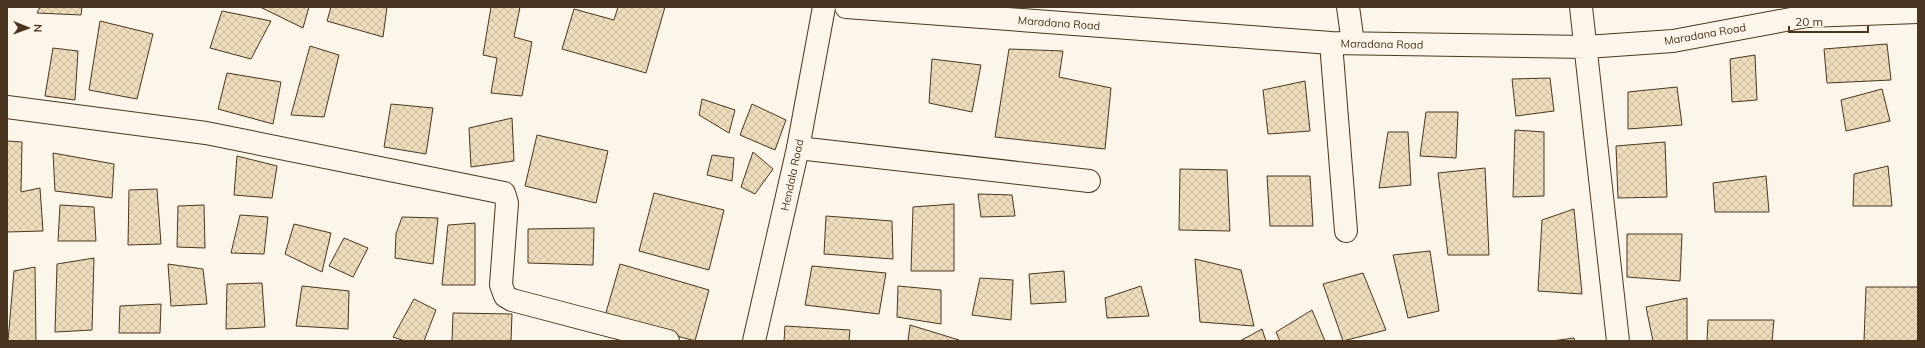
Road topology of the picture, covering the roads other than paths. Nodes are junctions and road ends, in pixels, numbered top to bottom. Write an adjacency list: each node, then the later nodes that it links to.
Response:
1 (824, 7): 11 (street, Hendala Road)
2 (846, 7): 7 (street, Maradana Road)
3 (1348, 7): 8 (street)
4 (1581, 7): 9 (street)
5 (1807, 12): 6 (street, Maradana Road); 9 (street, Maradana Road)
6 (1918, 12)
7 (1331, 43): 8 (street, Maradana Road); 13 (street)
8 (1353, 43): 9 (street, Maradana Road)
9 (1586, 47): 16 (street)
10 (7, 107): 14 (street)
11 (798, 148): 12 (street); 15 (street, Hendala Road)
12 (1089, 181)
13 (1346, 231)
14 (668, 341)
15 (754, 341)
16 (1618, 341)

